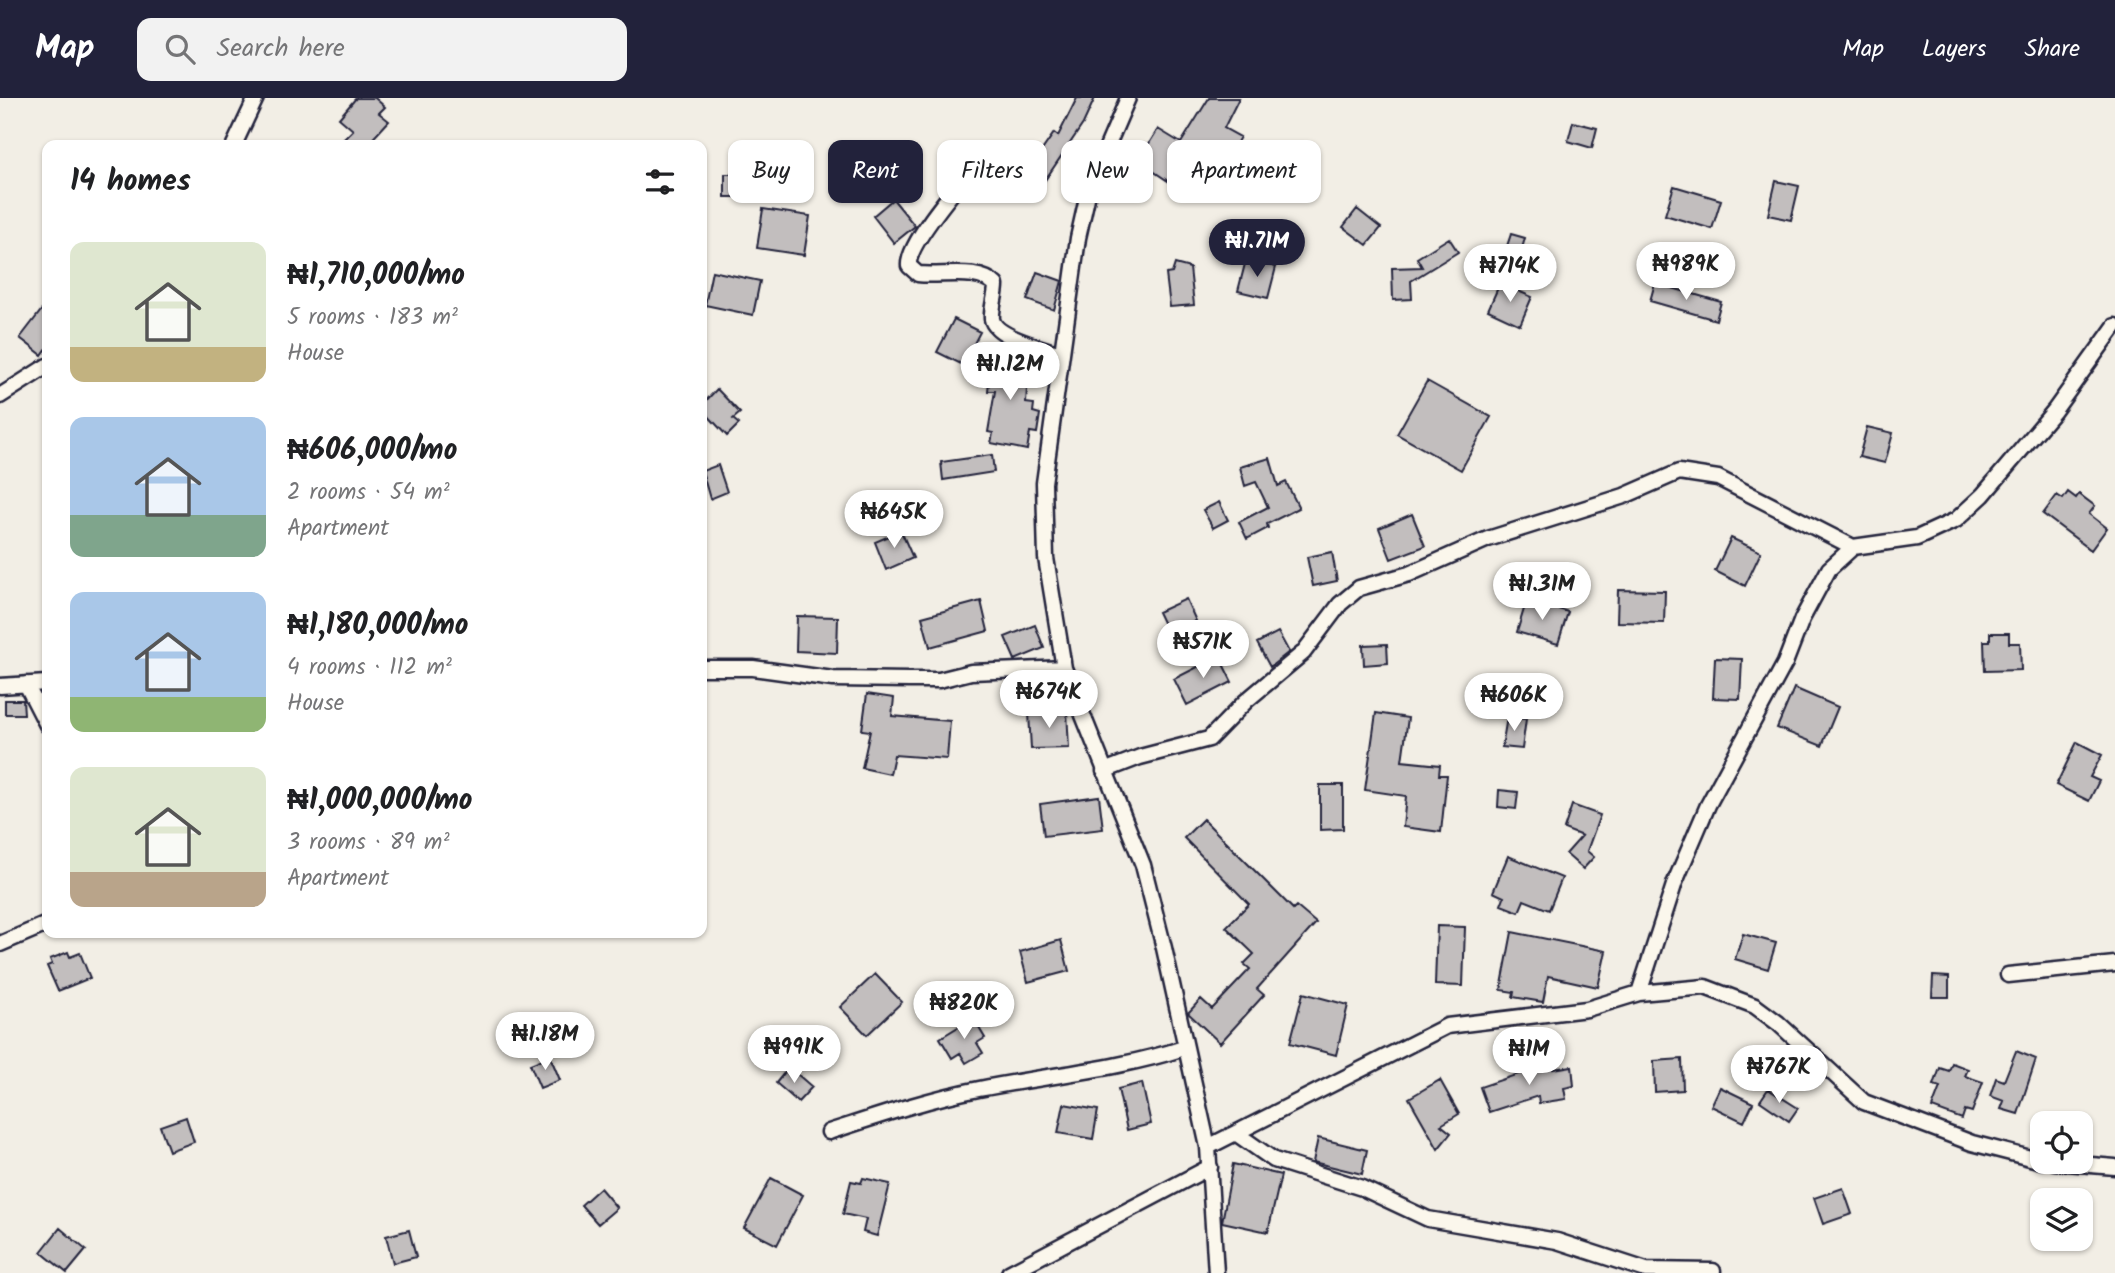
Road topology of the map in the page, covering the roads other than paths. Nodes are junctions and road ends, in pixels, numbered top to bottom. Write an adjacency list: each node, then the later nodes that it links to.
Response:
1 (256, 98): 3 (street)
2 (1128, 98): 6 (street)
3 (236, 140)
4 (946, 203): 6 (street)
5 (2115, 326): 9 (street)
6 (1060, 354): 11 (street)
7 (42, 369): 8 (street)
8 (0, 396)
9 (1853, 547): 16 (street); 21 (street)
10 (707, 668): 11 (street)
11 (1064, 668): 16 (street)
12 (42, 683): 13 (street)
13 (26, 684): 14 (street); 15 (street)
14 (0, 686)
15 (42, 715)
16 (1104, 772): 22 (street)
17 (42, 926): 18 (street)
18 (0, 944)
19 (2115, 964): 20 (street)
20 (2008, 975)
21 (1639, 993): 24 (street); 26 (street)
22 (1184, 1048): 23 (street); 25 (street)
23 (829, 1132)
24 (1237, 1133): 25 (street); 30 (street)
25 (1208, 1147): 28 (street)
26 (2030, 1158)
27 (2093, 1165): 29 (street)
28 (1210, 1167): 31 (street); 32 (street)
29 (2115, 1167)
30 (1713, 1271)
31 (1009, 1273)
32 (1216, 1273)

